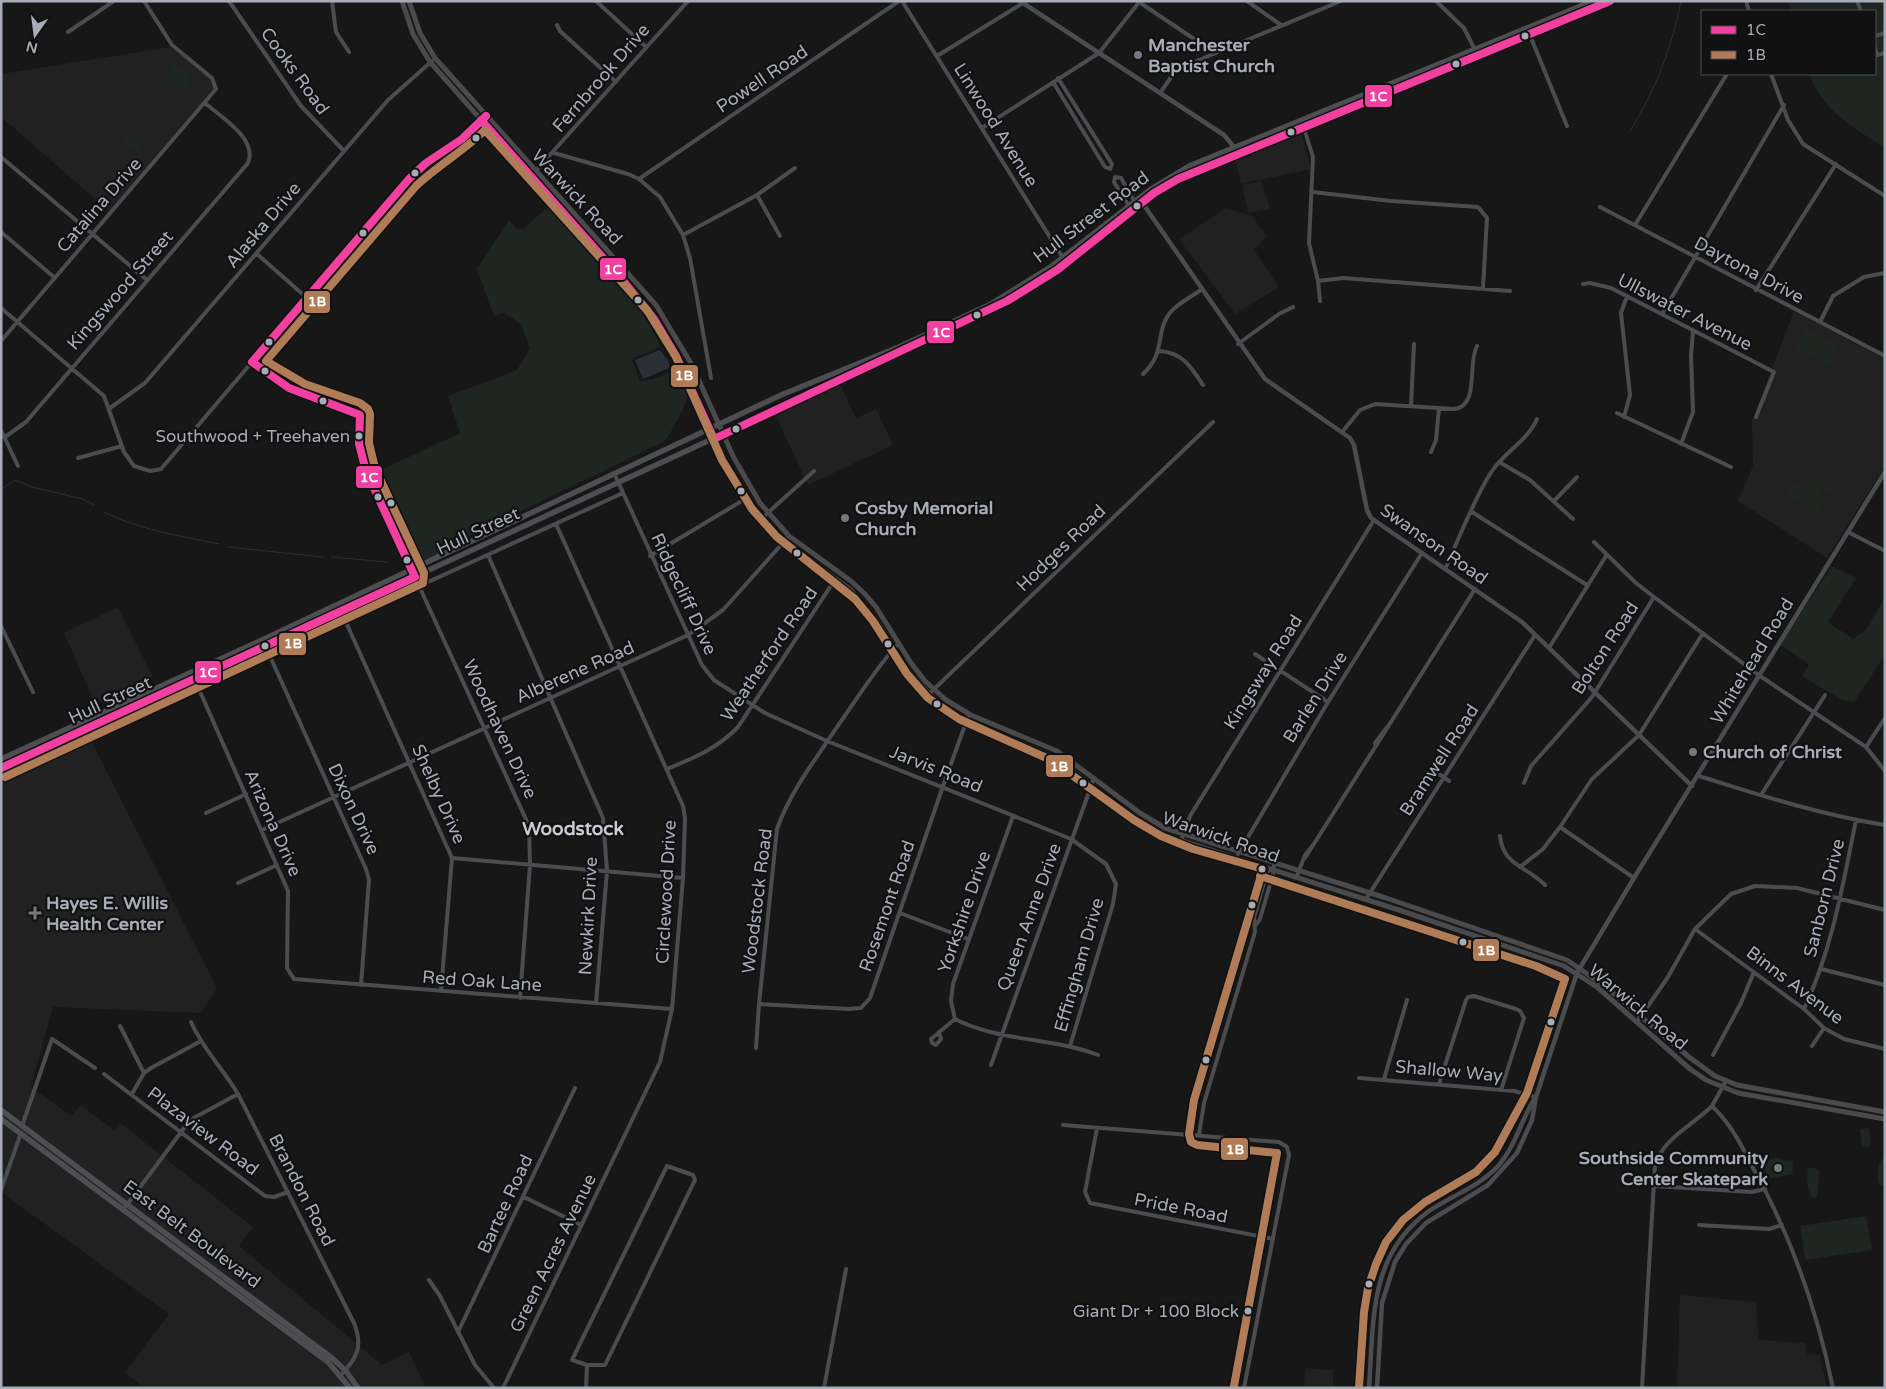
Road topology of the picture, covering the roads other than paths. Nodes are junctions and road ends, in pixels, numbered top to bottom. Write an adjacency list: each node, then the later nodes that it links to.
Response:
1 (114, 1): 20 (street)
2 (144, 1): 36 (street, Catalina Drive)
3 (332, 1): 23 (street)
4 (402, 1): 29 (main road, Warwick Road)
5 (410, 1): 28 (main road, Warwick Road)
6 (596, 1): 22 (street)
7 (688, 1): 22 (street, Fernbrook Drive)
8 (901, 1): 27 (street, Linwood Avenue); 49 (street, Powell Road)
9 (1247, 1): 19 (street)
10 (1341, 1): 19 (street)
11 (1436, 1): 26 (street)
12 (1592, 1): 17 (street); 21 (main road, Hull Street Road)
13 (1611, 1): 17 (main road, Hull Street Road)
14 (230, 2): 43 (street, Cooks Road)
15 (1022, 2): 25 (street); 27 (street)
16 (1139, 2): 24 (street); 25 (street)
17 (1598, 7): 21 (main road, Hull Street Road)
18 (557, 25): 33 (street)
19 (1281, 25): 24 (street)
20 (68, 32)
21 (1528, 32): 26 (main road, Hull Street Road); 40 (street)
22 (646, 47): 33 (street, Fernbrook Drive)
23 (349, 52)
24 (1215, 52): 35 (street)
25 (1099, 53): 32 (street); 35 (street)
26 (1476, 53): 39 (main road, Hull Street Road)
27 (937, 56): 41 (street, Linwood Avenue)
28 (435, 58): 29 (street, Alaska Drive); 38 (main road, Warwick Road)
29 (430, 62): 38 (main road, Warwick Road); 43 (street, Alaska Drive)
30 (1726, 75): 55 (street)
31 (1771, 75): 37 (street)
32 (1058, 78): 34 (street); 34 (street)
33 (616, 82): 44 (street, Fernbrook Drive)
34 (1052, 82): 41 (street)
35 (1160, 93): 42 (street)
36 (205, 103): 57 (street, Catalina Drive); 65 (street, Kingswood Street)
37 (1784, 106): 46 (street); 61 (street)
38 (483, 118): 48 (main road, Warwick Road); 73 (street)
39 (1303, 124): 42 (main road, Hull Street Road); 50 (street)
40 (1567, 126)
41 (982, 128): 62 (street, Linwood Avenue)
42 (1238, 150): 53 (main road, Hull Street Road)
43 (344, 151): 60 (street, Alaska Drive)
44 (554, 153): 48 (street, Fernbrook Drive); 49 (street)
45 (1, 157): 57 (street)
46 (1836, 164): 52 (street); 70 (street)
47 (795, 168): 51 (street)
48 (533, 174): 100 (main road, Warwick Road); 101 (main road, Warwick Road)
49 (639, 178): 58 (street)
50 (1312, 192): 66 (street); 68 (street)
51 (757, 195): 58 (street); 59 (street)
52 (1885, 196)
53 (1136, 204): 53 (street); 62 (main road, Hull Street Road); 69 (street, Swanson Road)
54 (1600, 207): 55 (street, Daytona Drive)
55 (1635, 225): 61 (street, Daytona Drive)
56 (1, 232): 64 (street)
57 (92, 234): 64 (street, Catalina Drive); 65 (street)
58 (683, 235): 90 (street)
59 (780, 236)
60 (257, 254): 73 (street); 93 (street, Alaska Drive)
61 (1695, 257): 70 (street, Daytona Drive); 77 (street)
62 (1064, 261): 100 (main road, Hull Street Road); 104 (main road, Hull Street Road)
63 (1885, 273): 79 (street)
64 (55, 278): 78 (street, Catalina Drive)
65 (147, 280): 88 (street, Kingswood Street)
66 (1318, 280): 68 (street); 74 (street)
67 (1583, 284): 72 (street, Ullswater Avenue)
68 (1483, 288): 71 (street)
69 (1201, 290): 82 (street, Swanson Road); 85 (street)
70 (1756, 290): 79 (street, Daytona Drive)
71 (1510, 291)
72 (1627, 296): 77 (street, Ullswater Avenue); 96 (street)
73 (307, 298): 87 (street)
74 (1320, 301)
75 (1293, 307): 82 (street)
76 (1, 308): 78 (street)
77 (1662, 314): 80 (street, Ullswater Avenue)
78 (19, 322): 81 (street, Catalina Drive); 88 (street)
79 (1820, 322): 86 (street, Daytona Drive)
80 (1693, 331): 97 (street, Ullswater Avenue); 107 (street)
81 (1, 341)
82 (1238, 344): 103 (street, Swanson Road)
83 (1414, 344): 92 (street)
84 (1477, 346): 94 (street)
85 (1159, 351): 89 (street); 91 (street)
86 (1885, 356)
87 (252, 362): 108 (street); 138 (street, Woodhaven Drive)
88 (72, 367): 93 (street); 105 (street, Kingswood Street)
89 (1143, 374)
90 (711, 378)
91 (1203, 385)
92 (1411, 406): 94 (street); 103 (street)
93 (110, 408): 108 (street)
94 (1439, 408): 109 (street)
95 (1616, 414): 96 (street)
96 (1624, 417): 107 (street)
97 (1756, 417)
98 (1538, 419): 111 (street)
99 (1214, 422): 158 (street, Hodges Road)
100 (719, 424): 101 (main road, Hull Street Road); 104 (main road, Warwick Road)
101 (710, 428): 106 (main road, Warwick Road); 116 (main road, Hull Street Road)
102 (1, 430): 105 (street)
103 (1343, 431): 126 (street, Swanson Road)
104 (723, 434): 106 (main road, Hull Street); 123 (main road, Warwick Road)
105 (5, 437): 112 (street)
106 (714, 439): 118 (main road, Hull Street); 120 (main road, Warwick Road)
107 (1681, 444): 113 (street)
108 (122, 446): 110 (street)
109 (1431, 452)
110 (78, 458)
111 (1499, 462): 121 (street); 122 (street)
112 (18, 466)
113 (1731, 467)
114 (814, 471): 123 (street)
115 (1885, 472): 128 (street, Whitehead Road)
116 (614, 473): 118 (street, Ridgecliff Drive); 138 (main road, Hull Street)
117 (1577, 477): 121 (street)
118 (618, 482): 119 (street, Ridgecliff Drive); 139 (main road, Hull Street)
119 (623, 493): 127 (street); 135 (street, Ridgecliff Drive)
120 (745, 499): 124 (main road, Warwick Road); 135 (street)
121 (1554, 501): 125 (street)
122 (1472, 512): 137 (street); 141 (street)
123 (768, 513): 124 (street); 129 (main road, Warwick Road)
124 (761, 519): 130 (main road, Warwick Road)
125 (1573, 519)
126 (1374, 520): 133 (street, Swanson Road); 156 (street, Kingsway Road)
127 (556, 524): 134 (street); 155 (street, Circlewood Drive)
128 (1848, 532): 132 (street); 157 (street, Whitehead Road)
129 (789, 536): 130 (street, Alberene Road); 150 (main road, Warwick Road)
130 (784, 542): 140 (main road, Warwick Road); 148 (street, Alberene Road)
131 (1594, 542): 136 (street)
132 (1885, 551)
133 (1422, 553): 137 (street, Swanson Road); 164 (street, Barlen Drive)
134 (488, 555): 142 (street); 163 (street, Newkirk Drive)
135 (650, 556): 148 (street, Ridgecliff Drive)
136 (1606, 556): 141 (street); 144 (street)
137 (1445, 569): 143 (street, Swanson Road)
138 (412, 570): 139 (street, Woodhaven Drive); 174 (main road, Hull Street)
139 (415, 577): 142 (street, Woodhaven Drive); 176 (main road, Hull Street)
140 (838, 580): 152 (main road, Warwick Road); 165 (street, Weatherford Road)
141 (1587, 585): 151 (street)
142 (419, 586): 145 (street); 170 (street, Woodhaven Drive)
143 (1475, 590): 149 (street, Swanson Road); 210 (street)
144 (1654, 597): 147 (street); 160 (street, Bolton Road)
145 (345, 620): 153 (street); 175 (street, Shelby Drive)
146 (1, 626): 159 (street)
147 (1703, 633): 157 (street); 171 (street)
148 (688, 635): 155 (street, Alberene Road); 165 (street, Ridgecliff Drive)
149 (1534, 635): 151 (street, Swanson Road); 181 (street, Bramwell Road)
150 (898, 644): 152 (street, Woodstock Road); 158 (main road, Warwick Road)
151 (1549, 648): 160 (street, Swanson Road)
152 (893, 649): 161 (main road, Warwick Road); 172 (street, Woodstock Road)
153 (269, 654): 188 (street, Arizona Drive); 190 (street, Dixon Drive)
154 (1255, 654): 156 (street)
155 (619, 667): 163 (street, Alberene Road); 178 (street, Circlewood Drive)
156 (1280, 670): 164 (street); 197 (street, Kingsway Road)
157 (1760, 676): 166 (street); 180 (street, Whitehead Road)
158 (934, 689): 161 (street, Hodges Road); 167 (main road, Warwick Road)
159 (34, 692)
160 (1595, 692): 171 (street, Swanson Road); 184 (street, Bolton Road)
161 (928, 694): 169 (main road, Warwick Road)
162 (1825, 695): 166 (street)
163 (552, 698): 170 (street, Alberene Road); 211 (street, Newkirk Drive)
164 (1328, 702): 201 (street, Barlen Drive)
165 (753, 706): 172 (street, Jarvis Road); 178 (street, Weatherford Road)
166 (1814, 711): 173 (street); 189 (street)
167 (970, 714): 169 (street, Rosemont Road); 182 (main road, Warwick Road)
168 (1885, 718): 173 (street)
169 (967, 721): 185 (main road, Warwick Road); 186 (street, Rosemont Road)
170 (483, 727): 175 (street, Alberene Road); 206 (street, Woodhaven Drive)
171 (1639, 735): 187 (street, Swanson Road); 195 (street)
172 (827, 742): 186 (street, Jarvis Road); 235 (street, Woodstock Road)
173 (1866, 747): 179 (street)
174 (1, 759)
175 (410, 763): 190 (street, Alberene Road); 202 (street, Shelby Drive)
176 (1, 768)
177 (1430, 768): 181 (street)
178 (667, 769): 213 (street, Circlewood Drive)
179 (1885, 771)
180 (1699, 776): 187 (street, Whitehead Road); 189 (street)
181 (1444, 777): 183 (street); 217 (street, Bramwell Road)
182 (1094, 778): 185 (street, Queen Anne Drive); 197 (main road, Warwick Road)
183 (1449, 781)
184 (1524, 784)
185 (1092, 785): 199 (street, Queen Anne Drive); 200 (main road, Warwick Road)
186 (942, 786): 192 (street, Jarvis Road); 221 (street, Rosemont Road)
187 (1692, 786): 214 (street, Whitehead Road)
188 (246, 794): 191 (street); 196 (street, Arizona Drive)
189 (1761, 795): 193 (street)
190 (333, 797): 196 (street, Alberene Road); 229 (street, Dixon Drive)
191 (206, 812)
192 (1013, 816): 199 (street, Jarvis Road); 223 (street, Yorkshire Drive)
193 (1856, 820): 194 (street); 218 (street, Sanborn Drive)
194 (1885, 825)
195 (1560, 827): 208 (street); 214 (street)
196 (262, 830): 205 (street, Arizona Drive)
197 (1183, 834): 200 (street, Kingsway Road); 201 (main road, Warwick Road)
198 (1500, 836): 208 (street)
199 (1071, 839): 207 (street, Jarvis Road); 245 (street, Queen Anne Drive)
200 (1181, 841): 203 (main road, Warwick Road)
201 (1239, 852): 203 (street, Barlen Drive); 204 (main road, Warwick Road)
202 (452, 858): 206 (street); 231 (street, Shelby Drive)
203 (1236, 858): 209 (main road, Warwick Road)
204 (1274, 862): 209 (street); 210 (main road, Warwick Road)
205 (277, 864): 215 (street); 228 (street, Arizona Drive)
206 (530, 864): 211 (street); 232 (street, Woodhaven Drive)
207 (1106, 864): 247 (street, Effingham Drive)
208 (1520, 868): 216 (street)
209 (1272, 869): 212 (main road, Warwick Road); 278 (street)
210 (1300, 870): 212 (street); 217 (main road, Warwick Road)
211 (608, 871): 213 (street); 234 (street, Newkirk Drive)
212 (1297, 876): 219 (main road, Warwick Road)
213 (683, 878): 236 (street, Circlewood Drive)
214 (1634, 878): 224 (street, Whitehead Road)
215 (238, 883)
216 (1545, 885)
217 (1370, 892): 219 (street, Bramwell Road); 224 (main road, Warwick Road)
218 (1840, 898): 220 (street); 222 (street); 225 (street, Sanborn Drive)
219 (1366, 899): 227 (main road, Warwick Road)
220 (1885, 910)
221 (900, 914): 223 (street); 235 (street, Rosemont Road)
222 (1695, 928): 226 (street, Binns Avenue); 238 (street)
223 (968, 939): 239 (street, Yorkshire Drive)
224 (1581, 967): 227 (street, Whitehead Road); 238 (main road, Warwick Road)
225 (1821, 969): 230 (street); 237 (street, Sanborn Drive)
226 (1754, 972): 237 (street, Binns Avenue); 252 (street)
227 (1577, 973): 241 (main road, Warwick Road); 266 (street, Whitehead Road)
228 (292, 976): 229 (street, Red Oak Lane)
229 (362, 985): 231 (street, Red Oak Lane)
230 (1885, 986)
231 (441, 991): 232 (street, Red Oak Lane)
232 (520, 998): 234 (street, Red Oak Lane)
233 (1407, 1000): 258 (street)
234 (596, 1003): 236 (street, Red Oak Lane)
235 (759, 1004): 249 (street, Woodstock Road)
236 (672, 1009): 275 (street, Circlewood Drive)
237 (1804, 1009): 243 (street, Binns Avenue)
238 (1640, 1016): 241 (street); 259 (main road, Warwick Road)
239 (955, 1019): 244 (street); 245 (street)
240 (191, 1022): 246 (street, Brandon Road)
241 (1637, 1022): 262 (main road, Warwick Road)
242 (120, 1026): 255 (street)
243 (1824, 1028): 248 (street); 250 (street, Binns Avenue)
244 (939, 1032)
245 (1001, 1036): 247 (street); 253 (street, Queen Anne Drive)
246 (199, 1042): 255 (street); 265 (street, Brandon Road)
247 (1070, 1046): 251 (street)
248 (1812, 1046)
249 (756, 1048)
250 (1885, 1050)
251 (1098, 1055)
252 (1713, 1055)
253 (991, 1065)
254 (95, 1068): 273 (street)
255 (144, 1073): 264 (street)
256 (104, 1074): 264 (street, Plazaview Road)
257 (1359, 1078): 258 (street, Shallow Way)
258 (1384, 1078): 260 (street, Shallow Way)
259 (1726, 1081): 262 (street); 269 (main road, Warwick Road)
260 (1439, 1084): 263 (street, Shallow Way); 263 (street)
261 (575, 1088): 285 (street, Bartee Road)
262 (1722, 1088): 267 (street); 271 (main road, Warwick Road)
263 (1501, 1090): 266 (street, Shallow Way)
264 (132, 1094): 276 (street, Plazaview Road)
265 (238, 1094): 276 (street); 284 (street, Brandon Road)
266 (1536, 1097): 293 (street); 294 (street)
267 (1712, 1106): 280 (street); 281 (street)
268 (1, 1110): 273 (main road, East Belt Boulevard)
269 (1885, 1112)
270 (1, 1119): 277 (main road, East Belt Boulevard)
271 (1885, 1119)
272 (1063, 1125): 274 (street)
273 (22, 1126): 277 (street); 286 (main road, East Belt Boulevard)
274 (1097, 1128): 278 (street); 290 (street, Pride Road)
275 (629, 1130): 287 (street, Green Acres Avenue)
276 (181, 1132): 284 (street, Plazaview Road); 286 (street)
277 (20, 1134): 283 (street); 286 (main road, East Belt Boulevard)
278 (1199, 1135): 290 (street)
279 (1696, 1156): 280 (street)
280 (1747, 1156): 282 (street)
281 (1654, 1186): 282 (street); 307 (street)
282 (1765, 1188): 289 (street)
283 (1, 1190)
284 (288, 1192): 297 (street, Brandon Road)
285 (524, 1197): 287 (street); 295 (street, Bartee Road)
286 (125, 1207): 297 (main road, East Belt Boulevard)
287 (581, 1225): 301 (street, Green Acres Avenue)
288 (1700, 1225): 289 (street)
289 (1782, 1225): 308 (street)
290 (1272, 1238): 304 (street)
291 (846, 1269): 303 (street)
292 (429, 1280): 295 (street)
293 (1373, 1324): 294 (street); 305 (street)
294 (1380, 1325): 306 (street)
295 (458, 1332): 300 (street)
296 (587, 1365): 296 (street); 302 (street)
297 (343, 1373): 298 (main road, East Belt Boulevard); 299 (main road, East Belt Boulevard)
298 (350, 1388)
299 (358, 1388)
300 (494, 1388)
301 (503, 1388)
302 (586, 1388)
303 (824, 1388)
304 (1244, 1388)
305 (1369, 1388)
306 (1377, 1388)
307 (1642, 1388)
308 (1833, 1388)

